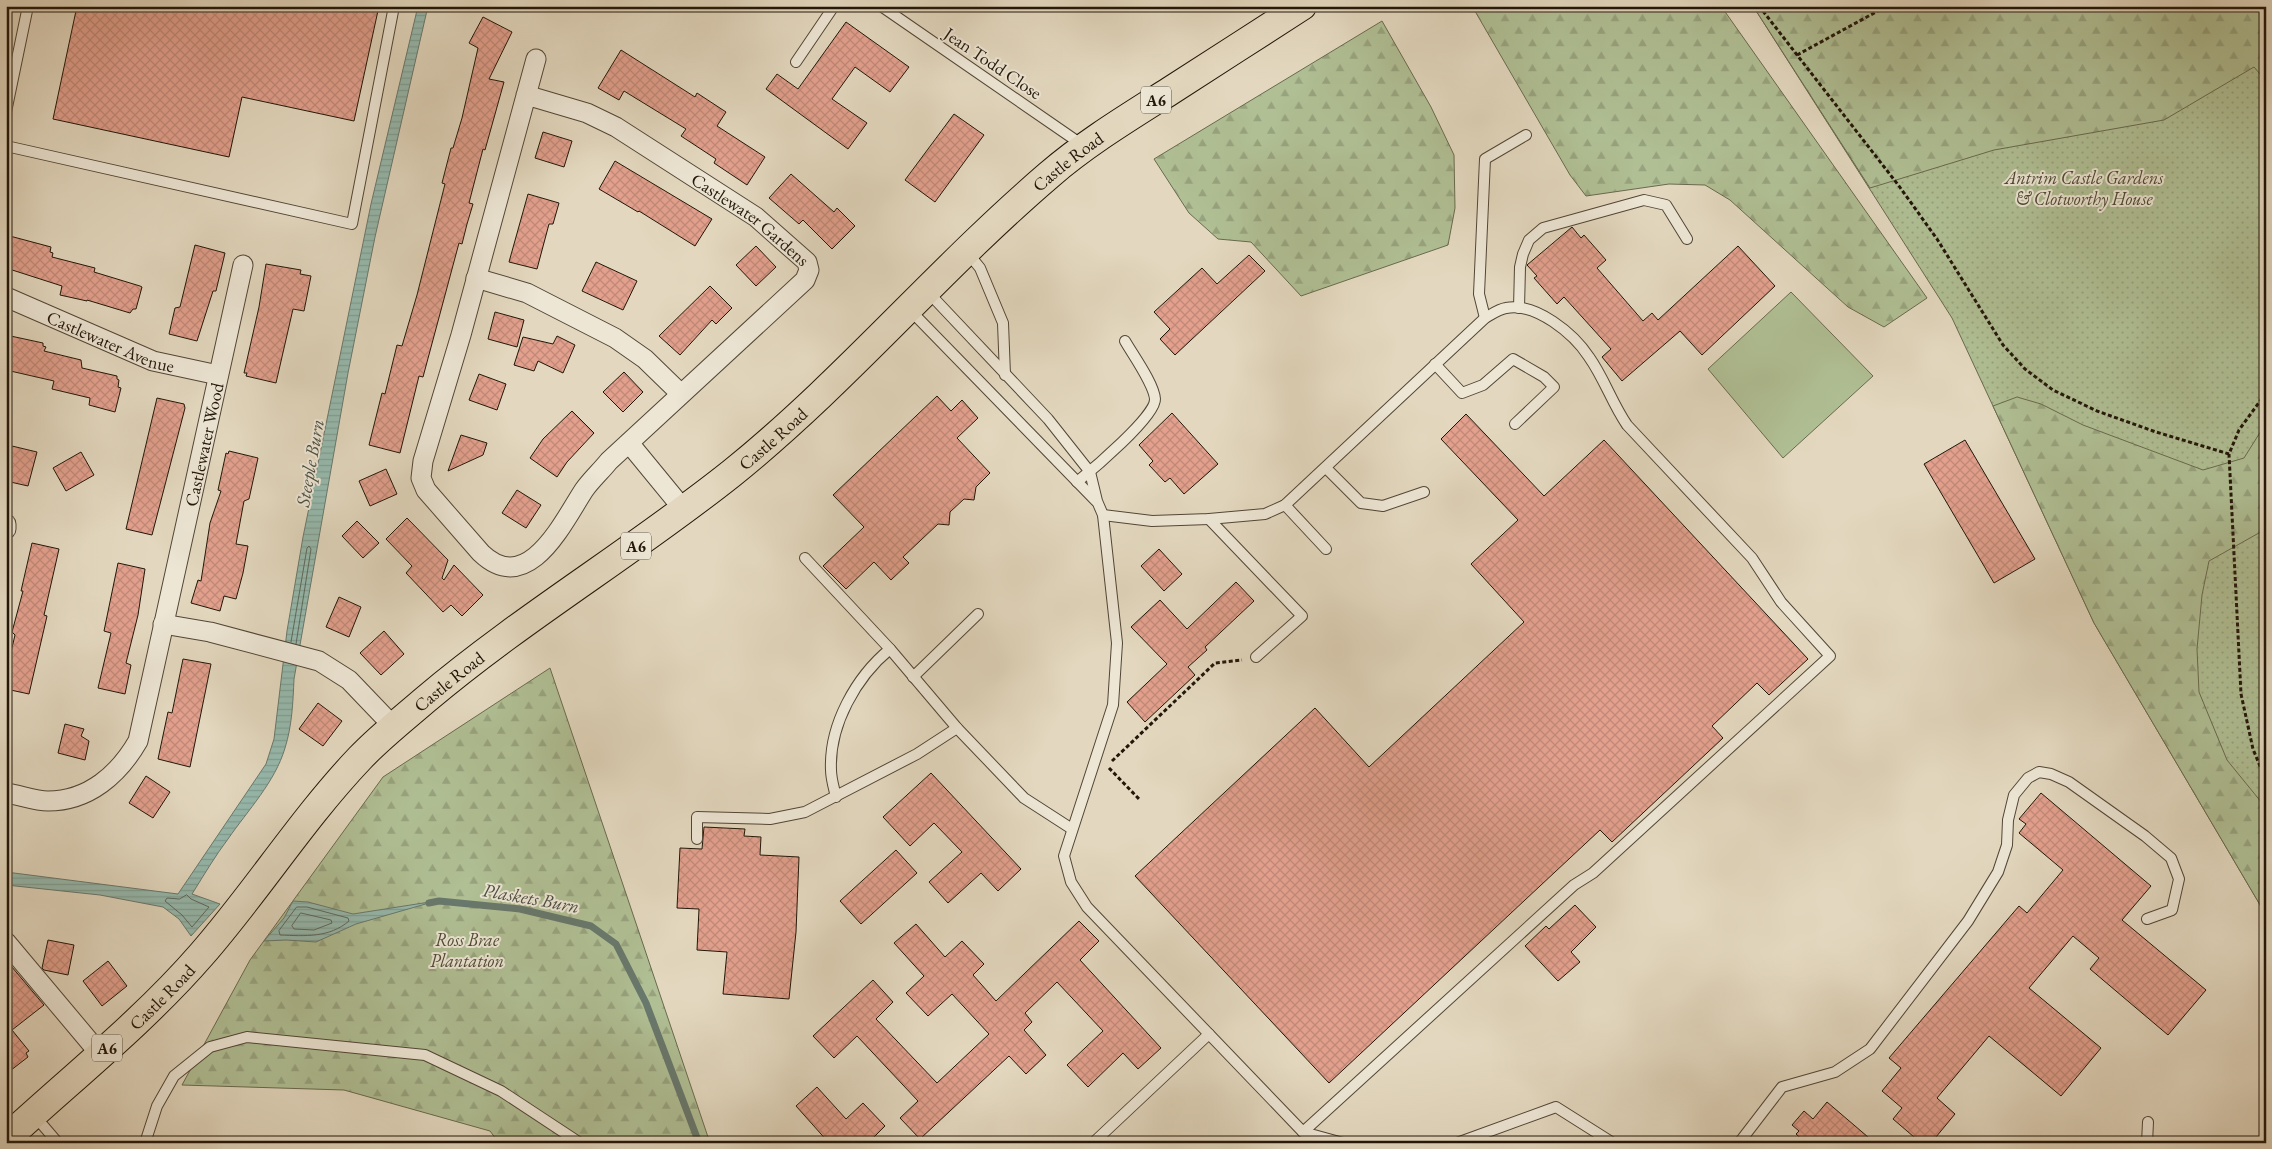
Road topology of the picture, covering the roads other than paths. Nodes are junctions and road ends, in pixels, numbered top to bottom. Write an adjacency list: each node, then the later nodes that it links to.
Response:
1 (28, 6): 9 (lane)
2 (394, 6): 11 (lane)
3 (834, 6): 7 (lane)
4 (881, 6): 12 (lane, Jean Todd Close)
5 (1286, 10): 12 (main road, Castle Road / A6)
6 (536, 59): 8 (street, Castlewater Gardens)
7 (796, 62)
8 (526, 95): 16 (street, Castlewater Gardens); 25 (street, Castlewater Gardens)
9 (6, 112)
10 (1526, 134): 20 (lane)
11 (6, 146)
12 (1086, 147): 14 (main road, Castle Road / A6)
13 (1687, 239): 19 (lane)
14 (967, 252): 18 (main road, Castle Road / A6); 24 (lane)
15 (242, 265): 23 (street, Castlewater Wood)
16 (476, 278): 25 (street); 27 (street, Castlewater Gardens)
17 (6, 297): 23 (street, Castlewater Avenue)
18 (918, 300): 24 (lane); 30 (lane); 34 (main road, Castle Road / A6)
19 (1519, 308): 20 (lane); 58 (lane)
20 (1485, 318): 22 (lane)
21 (1125, 341): 29 (lane)
22 (1435, 364): 26 (lane); 28 (lane)
23 (218, 375): 42 (street, Castlewater Wood)
24 (1005, 375): 29 (lane)
25 (681, 394): 27 (street, Castlewater Gardens)
26 (1516, 424)
27 (629, 443): 34 (street)
28 (1326, 468): 31 (lane); 33 (lane)
29 (1090, 472): 30 (lane); 32 (lane)
30 (1077, 482): 32 (lane)
31 (1424, 492)
32 (1097, 501): 35 (lane)
33 (1285, 505): 36 (lane); 39 (lane)
34 (684, 510): 46 (main road, Castle Road / A6)
35 (1103, 515): 36 (lane); 50 (lane)
36 (1209, 519): 44 (lane)
37 (6, 524): 38 (street)
38 (6, 529)
39 (1326, 549)
40 (805, 558): 43 (lane)
41 (978, 614): 45 (lane)
42 (164, 624): 46 (street); 48 (street, Castlewater Wood)
43 (890, 650): 45 (lane); 49 (lane)
44 (1256, 658)
45 (913, 677): 47 (lane)
46 (394, 726): 55 (main road, Castle Road / A6)
47 (957, 728): 49 (lane); 50 (lane)
48 (6, 793)
49 (836, 797): 51 (lane)
50 (1072, 829): 54 (lane)
51 (697, 839)
52 (2147, 919): 67 (lane)
53 (6, 942): 55 (street)
54 (1209, 1034): 58 (lane); 63 (lane)
55 (100, 1054): 56 (main road, Castle Road / A6)
56 (33, 1114): 59 (main road, Castle Road / A6); 60 (lane)
57 (2148, 1122): 68 (lane)
58 (1303, 1132): 64 (lane)
59 (6, 1139)
60 (58, 1143)
61 (144, 1143): 62 (lane)
62 (580, 1143)
63 (1093, 1143)
64 (1343, 1143)
65 (1457, 1143): 66 (lane)
66 (1613, 1143)
67 (1739, 1143)
68 (2147, 1143)

